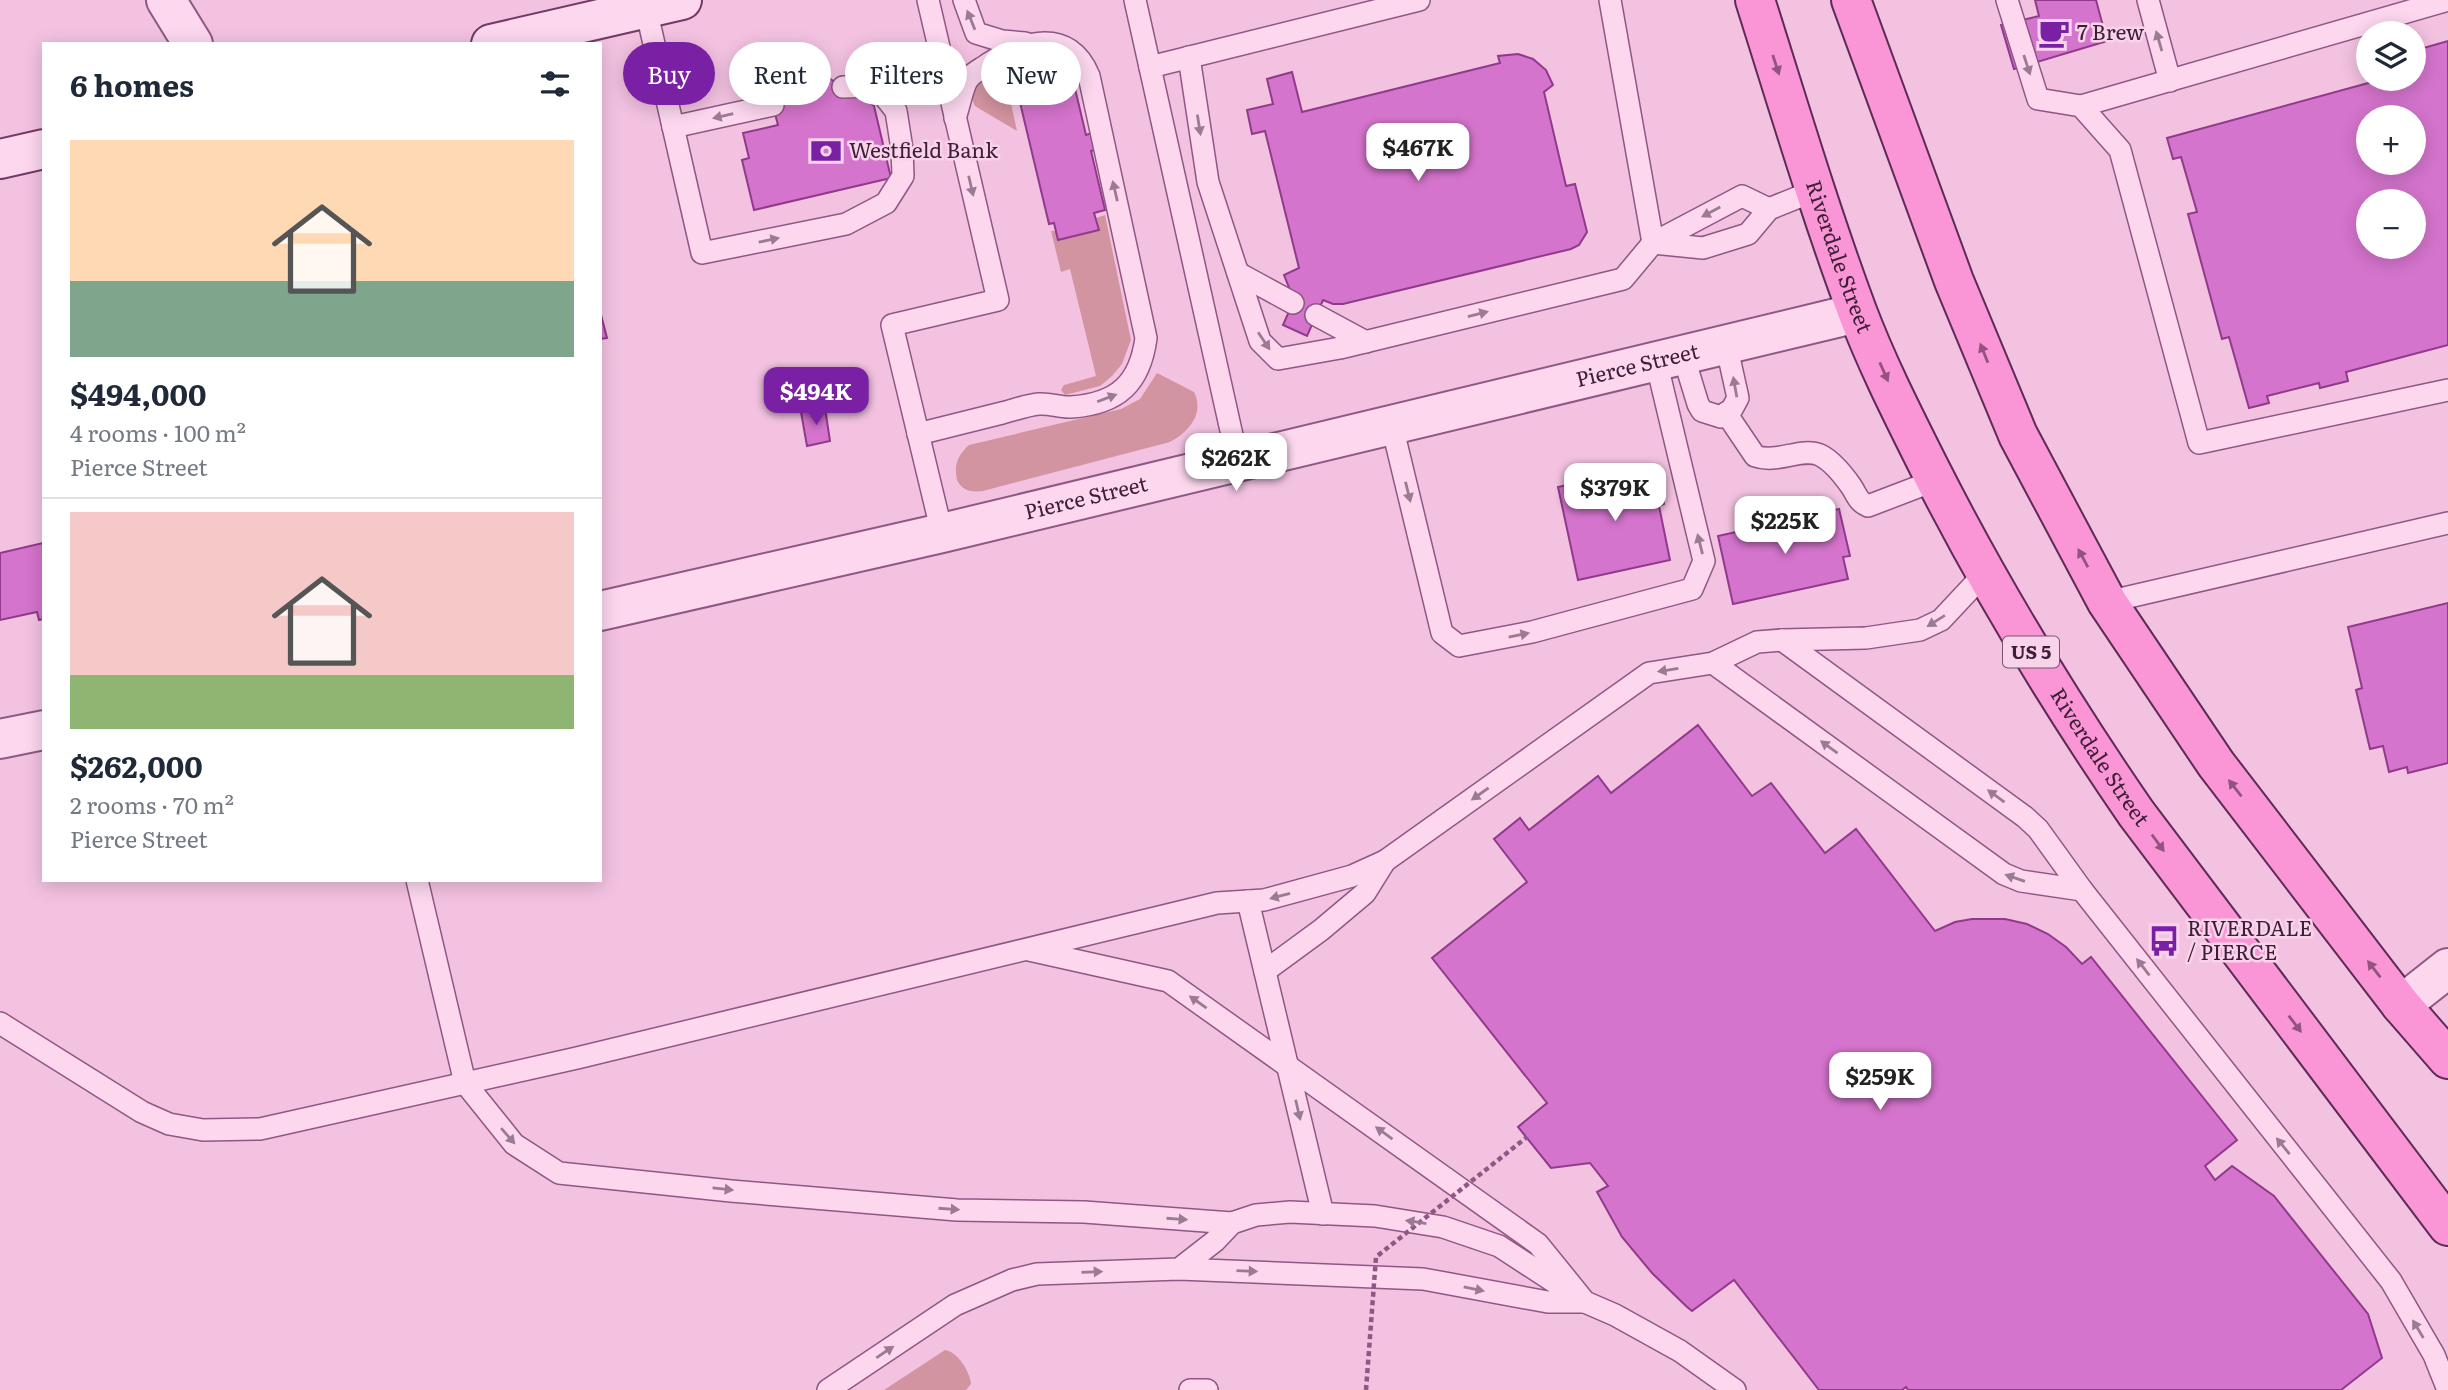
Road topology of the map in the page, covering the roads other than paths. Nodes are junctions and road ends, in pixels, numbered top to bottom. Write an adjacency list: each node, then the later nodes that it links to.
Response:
1 (166, 0): 14 (street)
2 (682, 0): 13 (street)
3 (928, 0): 25 (lane)
4 (964, 0): 16 (lane, one-way to 4)
5 (1135, 0): 19 (lane)
6 (1419, 0): 17 (lane)
7 (1611, 0): 31 (lane)
8 (1755, 0): 29 (main road, Riverdale Street / US 5, one-way to 29)
9 (1851, 0): 48 (main road, one-way to 9)
10 (2007, 0): 24 (lane, one-way to 24)
11 (2148, 0): 21 (lane, one-way to 11)
12 (2448, 0): 21 (lane)
13 (646, 9): 15 (street); 26 (lane)
14 (192, 42)
15 (500, 42)
16 (1016, 42)
17 (1189, 57): 19 (lane); 32 (lane, one-way to 32)
18 (1081, 60): 42 (lane, one-way to 18)
19 (1150, 66): 43 (lane)
20 (981, 69): 25 (lane)
21 (2171, 81): 24 (lane)
22 (843, 87): 26 (lane, one-way to 22)
23 (773, 105): 26 (lane, one-way to 26)
24 (2081, 106): 39 (lane)
25 (955, 118): 42 (lane, one-way to 42)
26 (673, 127)
27 (42, 149): 28 (street)
28 (0, 159)
29 (1816, 190): 30 (lane); 34 (main road, Riverdale Street / US 5)
30 (1769, 209): 31 (lane); 31 (lane, one-way to 31)
31 (1653, 243): 36 (lane, one-way to 31)
32 (1238, 273): 33 (lane); 36 (lane, one-way to 36)
33 (1293, 303)
34 (1857, 313): 37 (street, Pierce Street); 44 (main road, Riverdale Street / US 5, one-way to 44)
35 (1317, 315): 36 (lane)
36 (1366, 342)
37 (1726, 344): 38 (street, Pierce Street); 40 (lane, one-way to 37)
38 (1669, 358): 40 (lane); 41 (street, Pierce Street); 41 (lane, one-way to 38)
39 (2448, 390)
40 (1726, 413): 44 (lane)
41 (1392, 426): 43 (street, Pierce Street)
42 (918, 434): 46 (lane)
43 (1238, 462): 46 (street, Pierce Street)
44 (1936, 480): 47 (main road, Riverdale Street / US 5)
45 (2448, 523): 48 (lane)
46 (942, 533): 49 (street, Pierce Street)
47 (1985, 573): 50 (lane, one-way to 50); 66 (main road, Riverdale Street / US 5, one-way to 66)
48 (2107, 602): 61 (main road, one-way to 48)
49 (602, 611)
50 (1782, 639): 51 (lane); 56 (lane, one-way to 50)
51 (1713, 663): 54 (lane, one-way to 54); 56 (lane, one-way to 51)
52 (42, 730): 53 (street)
53 (0, 739)
54 (1385, 861): 57 (lane, one-way to 57); 60 (lane)
55 (417, 882): 65 (lane)
56 (2082, 890): 77 (lane, one-way to 56)
57 (1248, 901): 58 (lane); 60 (lane)
58 (1025, 949): 64 (lane, one-way to 58); 65 (lane)
59 (2448, 968): 61 (street)
60 (1265, 971): 64 (lane)
61 (2401, 1005): 63 (main road)
62 (0, 1023): 65 (lane)
63 (2448, 1059)
64 (1288, 1065): 68 (lane, one-way to 68); 72 (lane, one-way to 64)
65 (465, 1083): 69 (lane, one-way to 69)
66 (2393, 1154): 67 (main road); 70 (main road, Riverdale Street / US 5)
67 (2448, 1194)
68 (1323, 1214): 69 (lane); 72 (lane, one-way to 68)
69 (1232, 1223): 71 (lane)
70 (2448, 1226)
71 (1179, 1269): 72 (lane, one-way to 72); 73 (lane, one-way to 71)
72 (1585, 1302): 76 (lane)
73 (828, 1390)
74 (1190, 1390): 75 (lane)
75 (1207, 1390)
76 (1735, 1390)
77 (2448, 1390)

